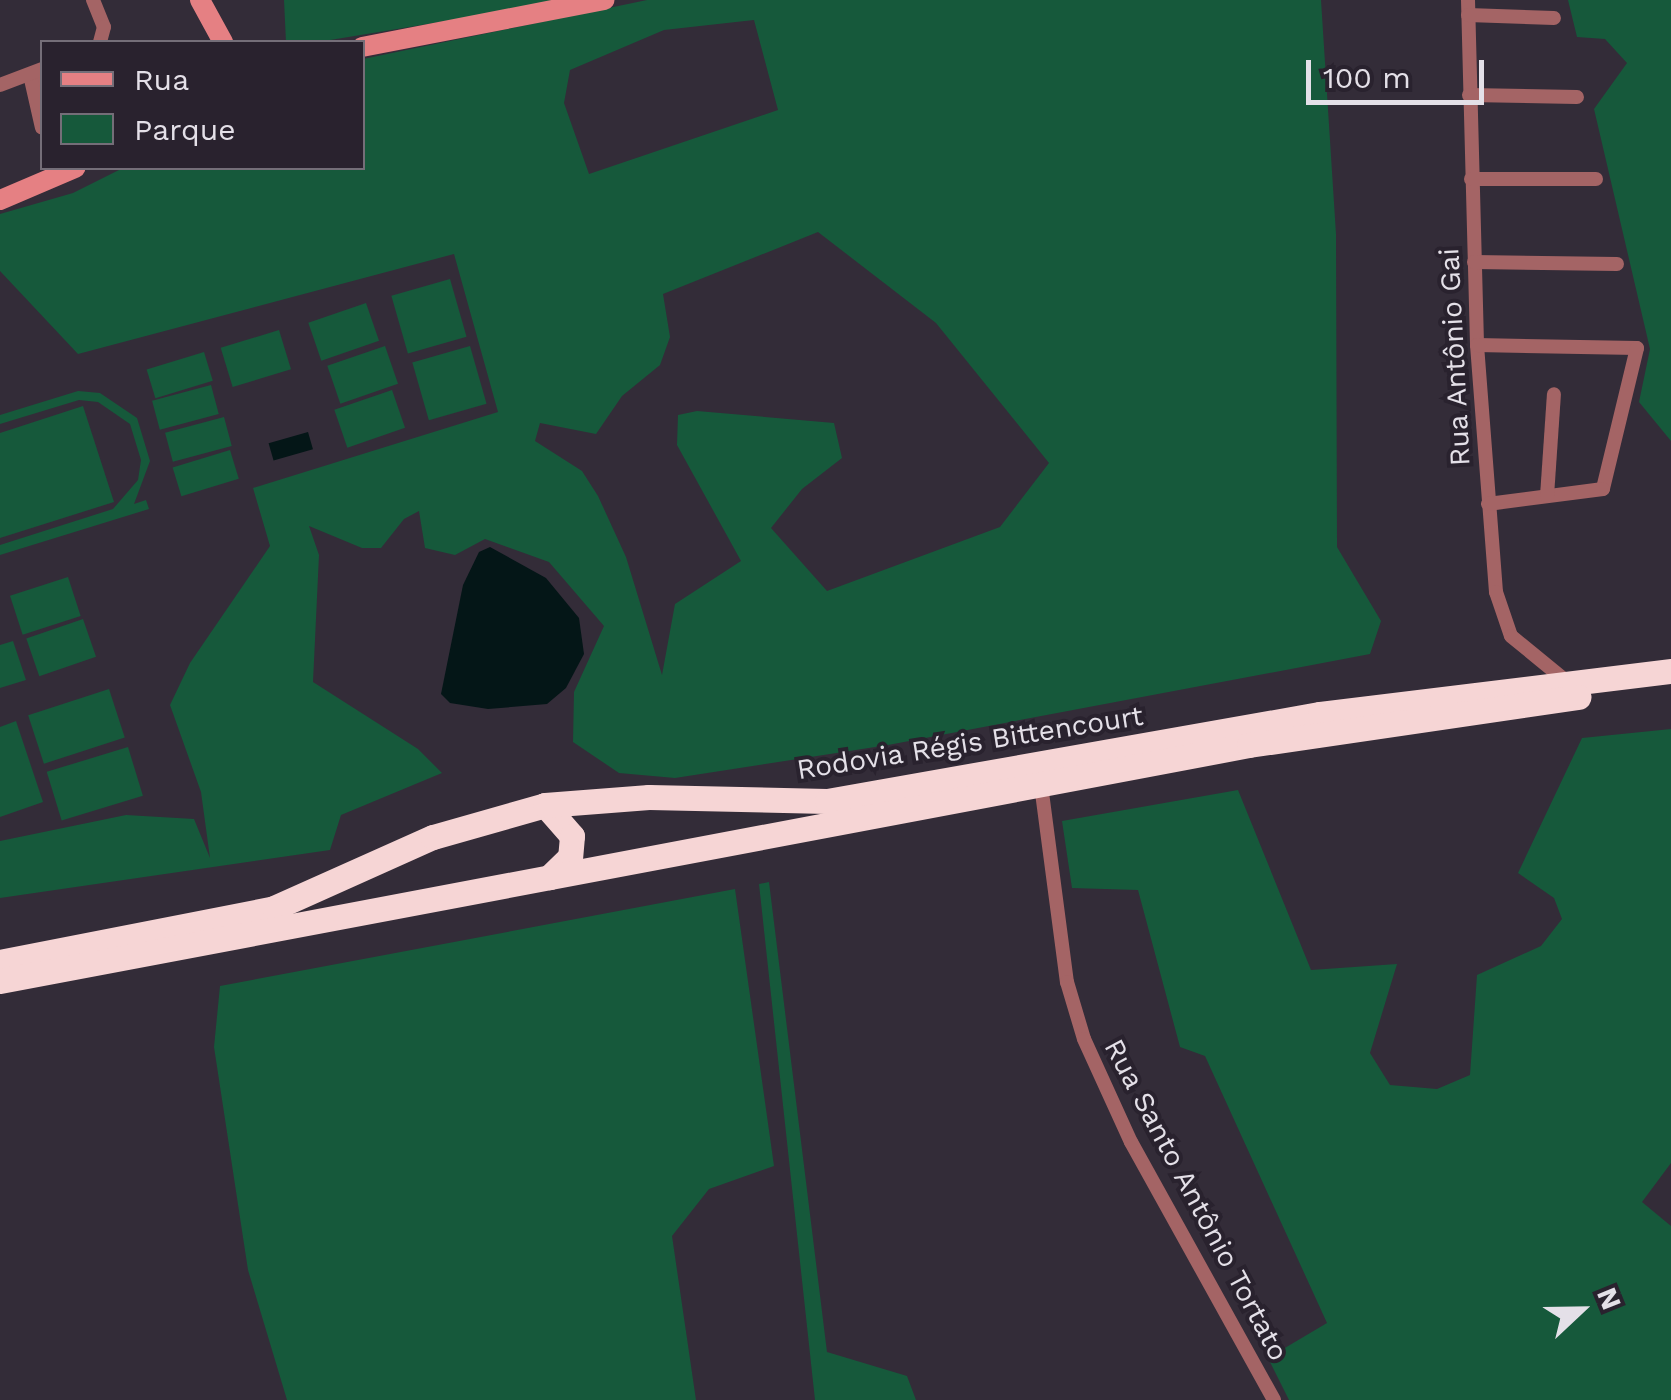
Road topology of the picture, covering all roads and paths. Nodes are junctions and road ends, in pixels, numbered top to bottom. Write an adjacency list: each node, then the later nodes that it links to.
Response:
1 (93, 0): 6 (street)
2 (200, 0): 7 (main road)
3 (604, 0): 8 (main road)
4 (1468, 7): 5 (street); 11 (street, Rua Antônio Gai)
5 (1554, 18)
6 (101, 40)
7 (222, 40)
8 (365, 47)
9 (38, 76): 10 (street); 13 (street)
10 (0, 86)
11 (1469, 95): 12 (street); 15 (street, Rua Antônio Gai)
12 (1577, 97)
13 (40, 102)
14 (65, 170): 17 (main road)
15 (1471, 179): 16 (street); 18 (street, Rua Antônio Gai)
16 (1596, 180)
17 (0, 200)
18 (1474, 262): 19 (street); 20 (street, Rua Antônio Gai)
19 (1617, 264)
20 (1477, 344): 22 (street); 23 (street, Rua Antônio Gai)
21 (1554, 394): 22 (street)
22 (1547, 496): 23 (street)
23 (1488, 504): 25 (street, Rua Antônio Gai)
24 (1671, 671): 25 (highway, Rodovia Régis Bittencourt)
25 (1566, 681): 28 (highway, Rodovia Régis Bittencourt)
26 (1671, 688): 27 (highway, Rodovia Régis Bittencourt)
27 (1041, 785): 29 (highway, Rodovia Régis Bittencourt); 32 (street, Rua Santo Antônio Tortato)
28 (544, 806): 29 (highway); 30 (highway, Rodovia Régis Bittencourt)
29 (549, 877): 31 (highway, Rodovia Régis Bittencourt)
30 (0, 962)
31 (0, 981)
32 (1274, 1400)

